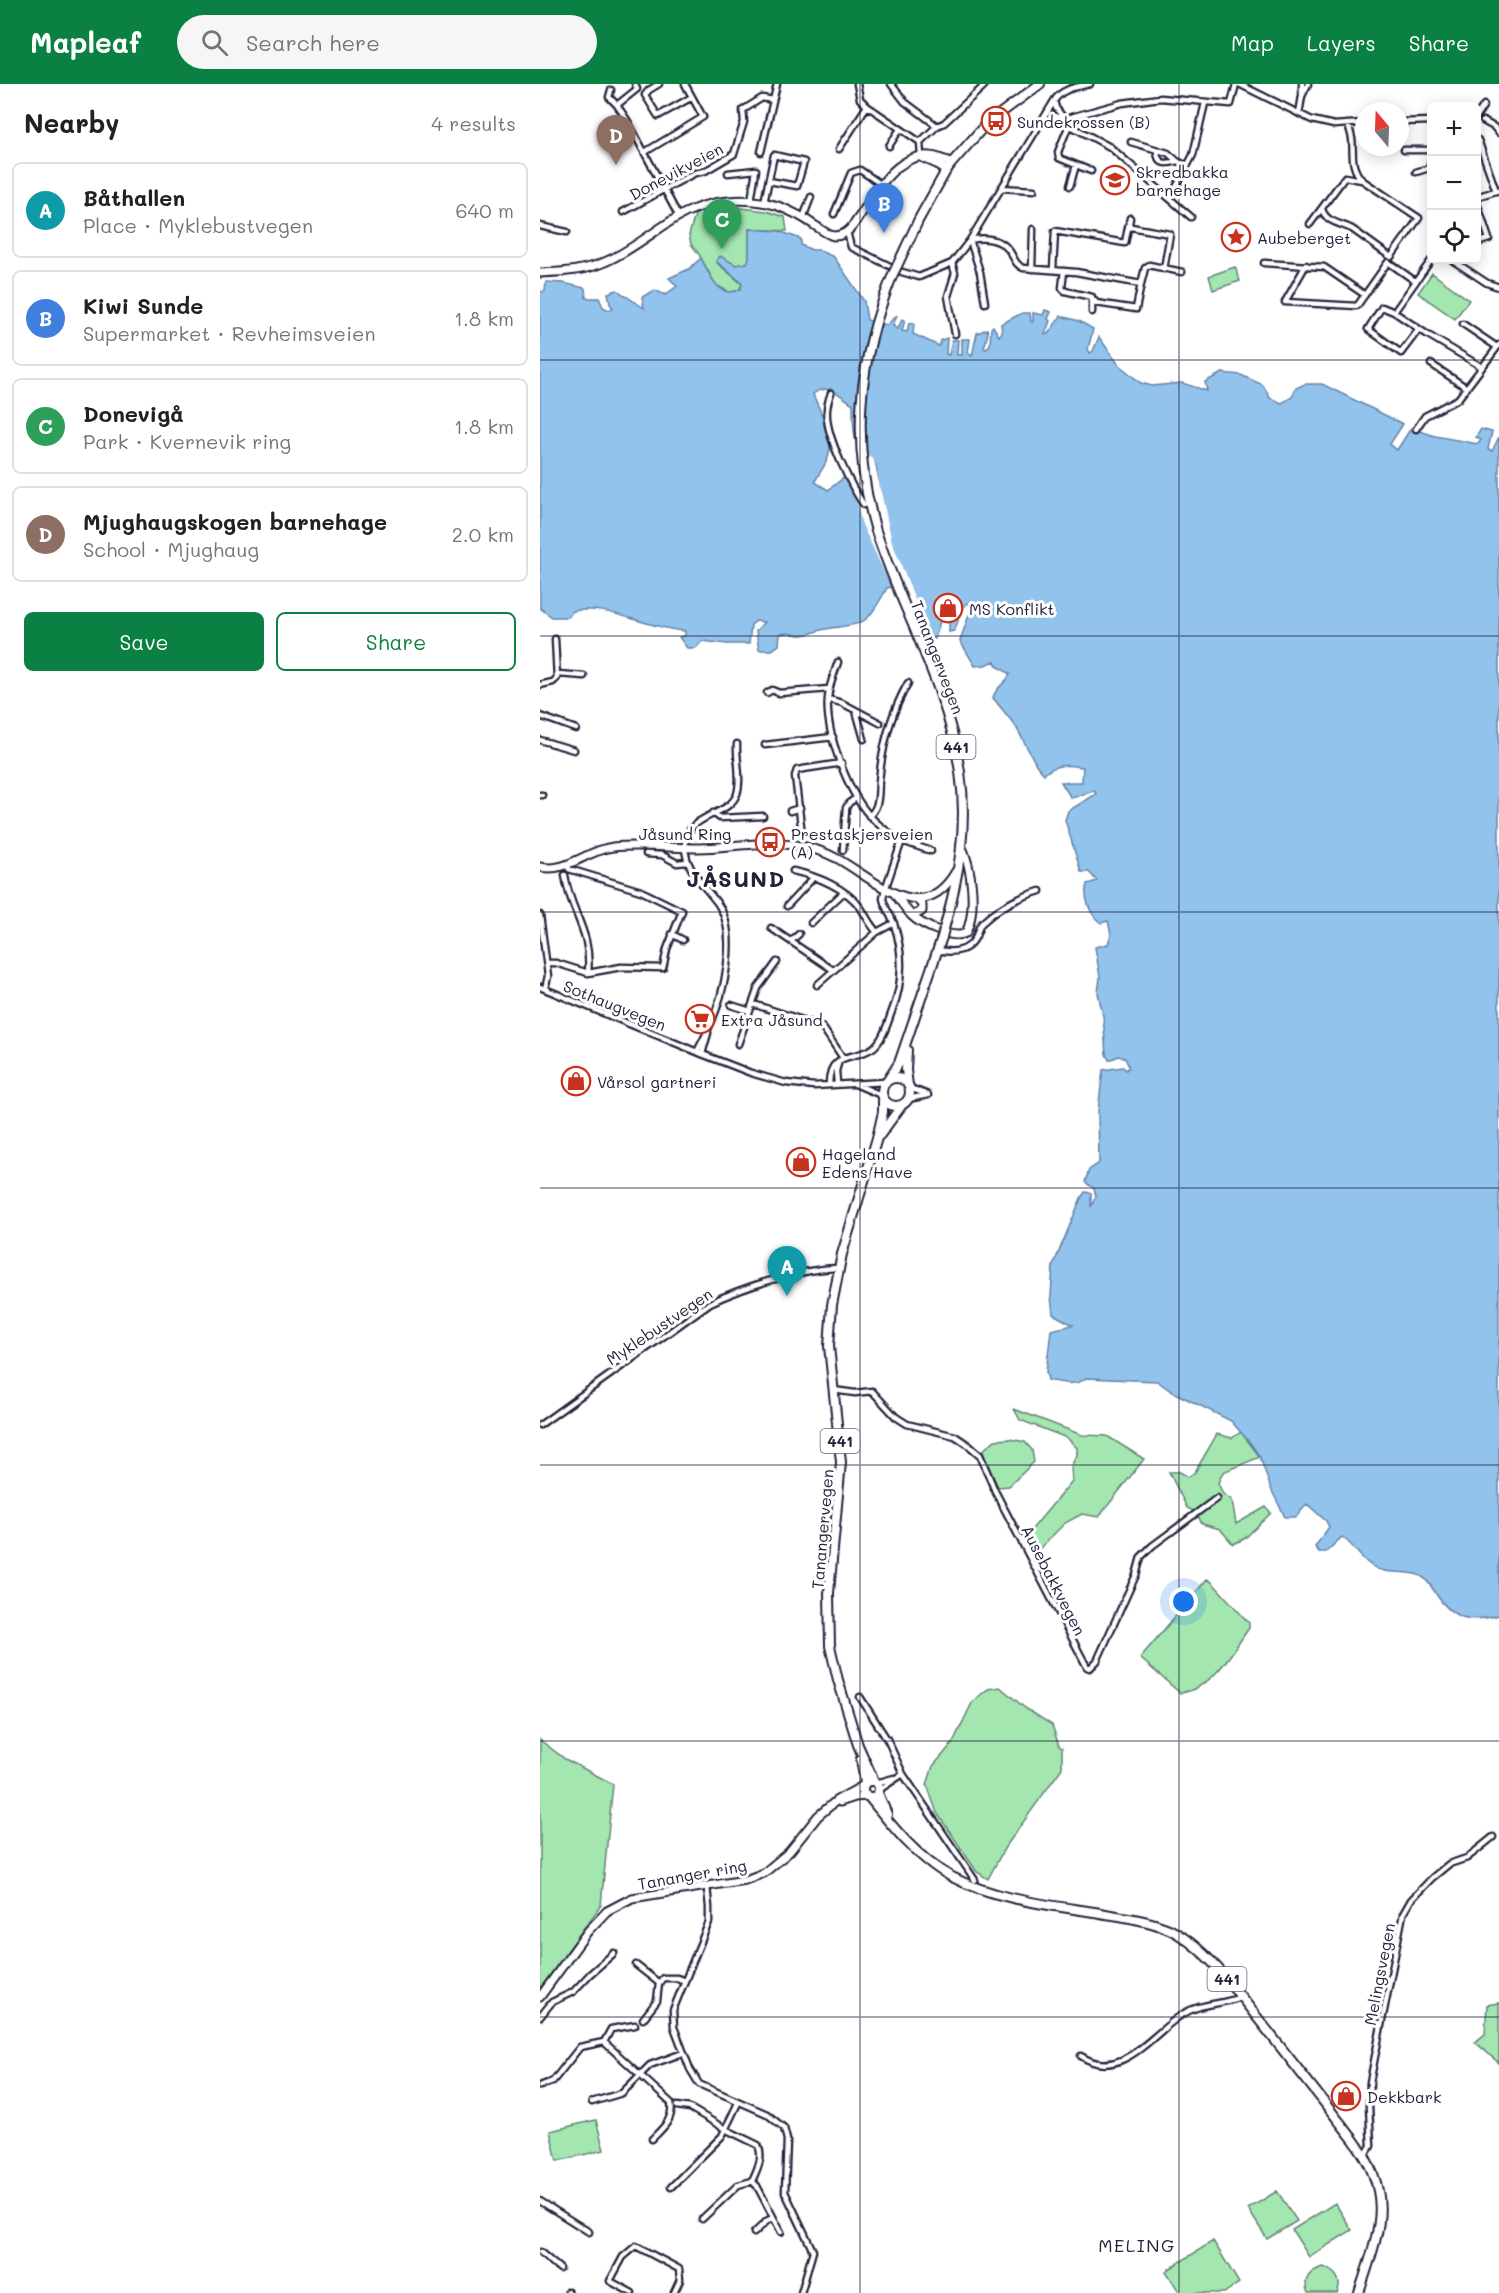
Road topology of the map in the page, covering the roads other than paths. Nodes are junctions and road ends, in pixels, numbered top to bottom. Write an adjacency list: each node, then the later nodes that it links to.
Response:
1 (635, 84): 19 (street)
2 (659, 84): 15 (street)
3 (685, 84): 15 (street)
4 (777, 84): 16 (street)
5 (857, 84): 21 (street)
6 (891, 84): 31 (street)
7 (981, 84): 31 (street)
8 (1040, 84): 46 (main road, 441)
9 (1090, 84): 17 (street)
10 (1237, 84): 18 (street); 23 (street)
11 (1302, 84): 14 (street)
12 (1308, 84): 14 (street)
13 (610, 90): 19 (street)
14 (1302, 96): 23 (street)
15 (692, 97): 42 (street)
16 (773, 100): 43 (street); 58 (street, Donevikveien)
17 (1054, 101): 28 (street); 57 (street)
18 (1205, 103): 28 (street); 48 (street)
19 (618, 105): 42 (street)
20 (1484, 105): 22 (street)
21 (867, 106): 32 (street); 38 (street)
22 (1481, 110)
23 (1299, 114): 29 (street)
24 (1055, 117): 28 (street)
25 (1427, 121): 27 (street)
26 (1483, 121): 33 (street)
27 (1409, 122)
28 (1068, 123): 47 (street); 63 (street)
29 (1347, 124): 30 (street); 53 (street)
30 (1355, 124)
31 (937, 126): 34 (street)
32 (900, 129): 34 (street); 36 (street)
33 (1499, 133)
34 (920, 142): 44 (street)
35 (1131, 142): 39 (street)
36 (889, 146)
37 (1481, 148): 60 (street)
38 (839, 149)
39 (1156, 150): 45 (street); 45 (street)
40 (1409, 150): 41 (street)
41 (1427, 150)
42 (645, 152): 58 (street)
43 (760, 152)
44 (921, 157): 46 (main road); 55 (main road)
45 (1177, 161): 48 (street)
46 (945, 165): 145 (main road, Tanangervegen / 441)
47 (1076, 165): 50 (street); 56 (street)
48 (1186, 165): 63 (street)
49 (1427, 169): 51 (street)
50 (1091, 171)
51 (1416, 172)
52 (728, 173): 64 (street)
53 (1362, 180): 66 (street); 66 (street)
54 (769, 181): 54 (street); 65 (street)
55 (882, 184): 68 (street); 79 (main road)
56 (1070, 186)
57 (1001, 188): 59 (street); 80 (street)
58 (664, 189): 67 (street, Donevikveien); 70 (street)
59 (1034, 190)
60 (1497, 190): 62 (street)
61 (811, 197): 72 (street)
62 (1481, 197)
63 (1170, 199): 71 (street)
64 (751, 201): 65 (main road); 70 (main road)
65 (765, 203): 72 (main road)
66 (1322, 209): 74 (street)
67 (623, 212)
68 (834, 214)
69 (1481, 214): 81 (street)
70 (678, 215): 92 (main road)
71 (1191, 217)
72 (803, 218): 79 (main road)
73 (1130, 218): 76 (street)
74 (1310, 224)
75 (540, 226): 78 (street)
76 (1129, 228): 88 (street); 89 (street)
77 (1033, 229): 87 (street)
78 (567, 232)
79 (847, 232): 82 (street)
80 (970, 240): 82 (street); 87 (street); 98 (street)
81 (1481, 241)
82 (952, 263): 103 (street)
83 (1264, 263): 86 (street)
84 (1427, 264): 93 (street)
85 (1458, 264): 95 (street)
86 (1306, 265): 96 (street); 96 (street)
87 (1032, 269): 89 (street)
88 (1164, 269): 91 (street); 94 (street)
89 (1053, 270): 90 (street)
90 (1064, 271): 94 (street); 97 (street)
91 (1182, 272)
92 (540, 273)
93 (1415, 281): 96 (street); 100 (street)
94 (1142, 284): 97 (street)
95 (1499, 287)
96 (1365, 295)
97 (1094, 300): 99 (street)
98 (985, 303)
99 (1092, 312)
100 (1394, 312): 102 (street); 102 (street)
101 (1463, 324): 104 (street)
102 (1419, 329): 106 (street)
103 (955, 334)
104 (1498, 346): 106 (street)
105 (1431, 364): 107 (street)
106 (1482, 367): 107 (street)
107 (1467, 388): 109 (street)
108 (831, 393): 110 (street)
109 (1416, 429)
110 (864, 505)
111 (555, 639): 113 (street)
112 (838, 662): 117 (street)
113 (558, 674): 114 (street); 116 (street)
114 (584, 676)
115 (908, 683): 118 (street)
116 (540, 685)
117 (829, 689): 119 (street); 121 (street)
118 (903, 691): 120 (street); 140 (street)
119 (767, 693)
120 (911, 695)
121 (828, 699): 122 (street); 126 (street)
122 (856, 711): 124 (street); 127 (street)
123 (540, 716): 125 (street)
124 (880, 723)
125 (576, 729)
126 (833, 737): 129 (street); 134 (street)
127 (864, 739)
128 (540, 740): 132 (street)
129 (782, 743): 131 (street); 133 (street)
130 (736, 744): 138 (street)
131 (765, 745)
132 (574, 750)
133 (783, 752)
134 (842, 763): 135 (street); 136 (street)
135 (856, 798): 140 (street); 142 (street)
136 (800, 808): 137 (street); 141 (street)
137 (790, 811)
138 (713, 813): 139 (street); 146 (street)
139 (763, 816)
140 (869, 816): 144 (street)
141 (802, 834)
142 (845, 837): 143 (street); 147 (street)
143 (852, 838)
144 (902, 841): 148 (street); 157 (street)
145 (962, 845): 152 (main road, Tanangervegen / 441); 164 (main road, Jåsund Ring)
146 (685, 848): 150 (street); 151 (main road, Jåsund Ring); 157 (main road, Jåsund Ring)
147 (843, 850)
148 (931, 851)
149 (646, 854): 150 (street)
150 (687, 862): 185 (street)
151 (567, 866): 153 (main road, Jåsund Ring); 169 (street)
152 (959, 866): 161 (main road); 173 (main road, Tanangervegen / 441)
153 (540, 867)
154 (794, 871): 156 (street)
155 (565, 875): 177 (street)
156 (814, 877): 159 (street); 162 (street)
157 (885, 889): 160 (main road, Jåsund Ring); 166 (street)
158 (1040, 891): 173 (street)
159 (843, 893): 165 (street); 168 (street)
160 (894, 894): 161 (main road, Jåsund Ring); 164 (main road, Jåsund Ring)
161 (917, 899): 164 (main road)
162 (787, 906)
163 (540, 915): 175 (street)
164 (912, 916)
165 (811, 923)
166 (894, 923): 168 (street); 186 (street)
167 (771, 928): 172 (street)
168 (877, 932): 176 (street)
169 (672, 934): 171 (street); 177 (street)
170 (799, 934): 172 (street)
171 (683, 940)
172 (791, 941): 176 (street)
173 (938, 950): 183 (main road, Tanangervegen / 441)
174 (777, 962): 180 (street)
175 (547, 963): 177 (street); 179 (street)
176 (833, 970): 178 (street)
177 (588, 973)
178 (817, 985)
179 (543, 988): 185 (street, Sothaugvegen)
180 (753, 1004): 182 (street); 186 (street)
181 (731, 1005): 182 (street)
182 (750, 1011): 184 (street)
183 (909, 1034): 187 (main road, Tanangervegen / 441); 191 (main road, Tanangervegen / 441)
184 (738, 1044)
185 (700, 1053): 190 (street, Sothaugvegen)
186 (841, 1060): 188 (street); 190 (street)
187 (887, 1081): 189 (street, Sothaugvegen); 191 (main road); 192 (main road, 441)
188 (837, 1083): 189 (street, Sothaugvegen); 190 (street, Sothaugvegen)
189 (853, 1083): 192 (street, Sothaugvegen)
190 (829, 1084)
191 (909, 1086): 193 (main road, 441); 193 (street, Tanangervegen)
192 (882, 1097): 193 (main road); 194 (main road, Tanangervegen / 441)
193 (905, 1102): 194 (main road, Tanangervegen / 441)
194 (877, 1138): 195 (main road, Tanangervegen / 441)
195 (840, 1268): 196 (main road, Tanangervegen / 441); 197 (street, Myklebustvegen)
196 (833, 1390): 198 (street, Ausebakkvegen); 200 (main road, Tanangervegen / 441)
197 (540, 1425)
198 (1217, 1498)
199 (860, 1697): 201 (street)
200 (858, 1745): 202 (main road, Tanangervegen / 441); 203 (main road, Tanangervegen / 441)
201 (903, 1774): 203 (street); 208 (street)
202 (864, 1784): 203 (main road); 204 (main road, 441); 205 (main road, Tananger ring)
203 (877, 1787): 204 (main road); 206 (main road, Tanangervegen / 441)
204 (868, 1796): 205 (main road, Tananger ring); 206 (main road, Tanangervegen / 441)
205 (829, 1807): 209 (main road, Tananger ring)
206 (902, 1835): 214 (main road, Tanangervegen / 441)
207 (1493, 1837): 229 (street, Melingsvegen)
208 (975, 1880)
209 (707, 1886): 212 (street); 215 (main road, Tananger ring)
210 (615, 1953): 216 (street)
211 (636, 1965): 213 (street)
212 (685, 1981): 213 (street); 220 (street)
213 (659, 1983): 217 (street)
214 (1240, 1996): 221 (street); 229 (main road, Tanangervegen / 441)
215 (540, 1997)
216 (540, 2017)
217 (643, 2019)
218 (635, 2025): 219 (street)
219 (604, 2042): 222 (street); 223 (street)
220 (683, 2053): 222 (street); 225 (street)
221 (1081, 2056)
222 (642, 2075): 224 (street); 228 (street)
223 (540, 2086)
224 (592, 2102)
225 (738, 2103): 227 (street); 244 (street)
226 (677, 2106): 227 (street)
227 (727, 2130): 230 (street); 231 (street)
228 (652, 2139)
229 (1365, 2156): 245 (main road, Tanangervegen / 441)
230 (752, 2181): 233 (street); 235 (street)
231 (671, 2187)
232 (540, 2201): 237 (street)
233 (716, 2206): 234 (street); 236 (street)
234 (721, 2212)
235 (773, 2218): 238 (street); 239 (street)
236 (702, 2219)
237 (589, 2232)
238 (782, 2232)
239 (754, 2233)
240 (540, 2252): 241 (street)
241 (560, 2269)
242 (632, 2293): 243 (street)
243 (674, 2293)
244 (801, 2293)
245 (1359, 2293)

